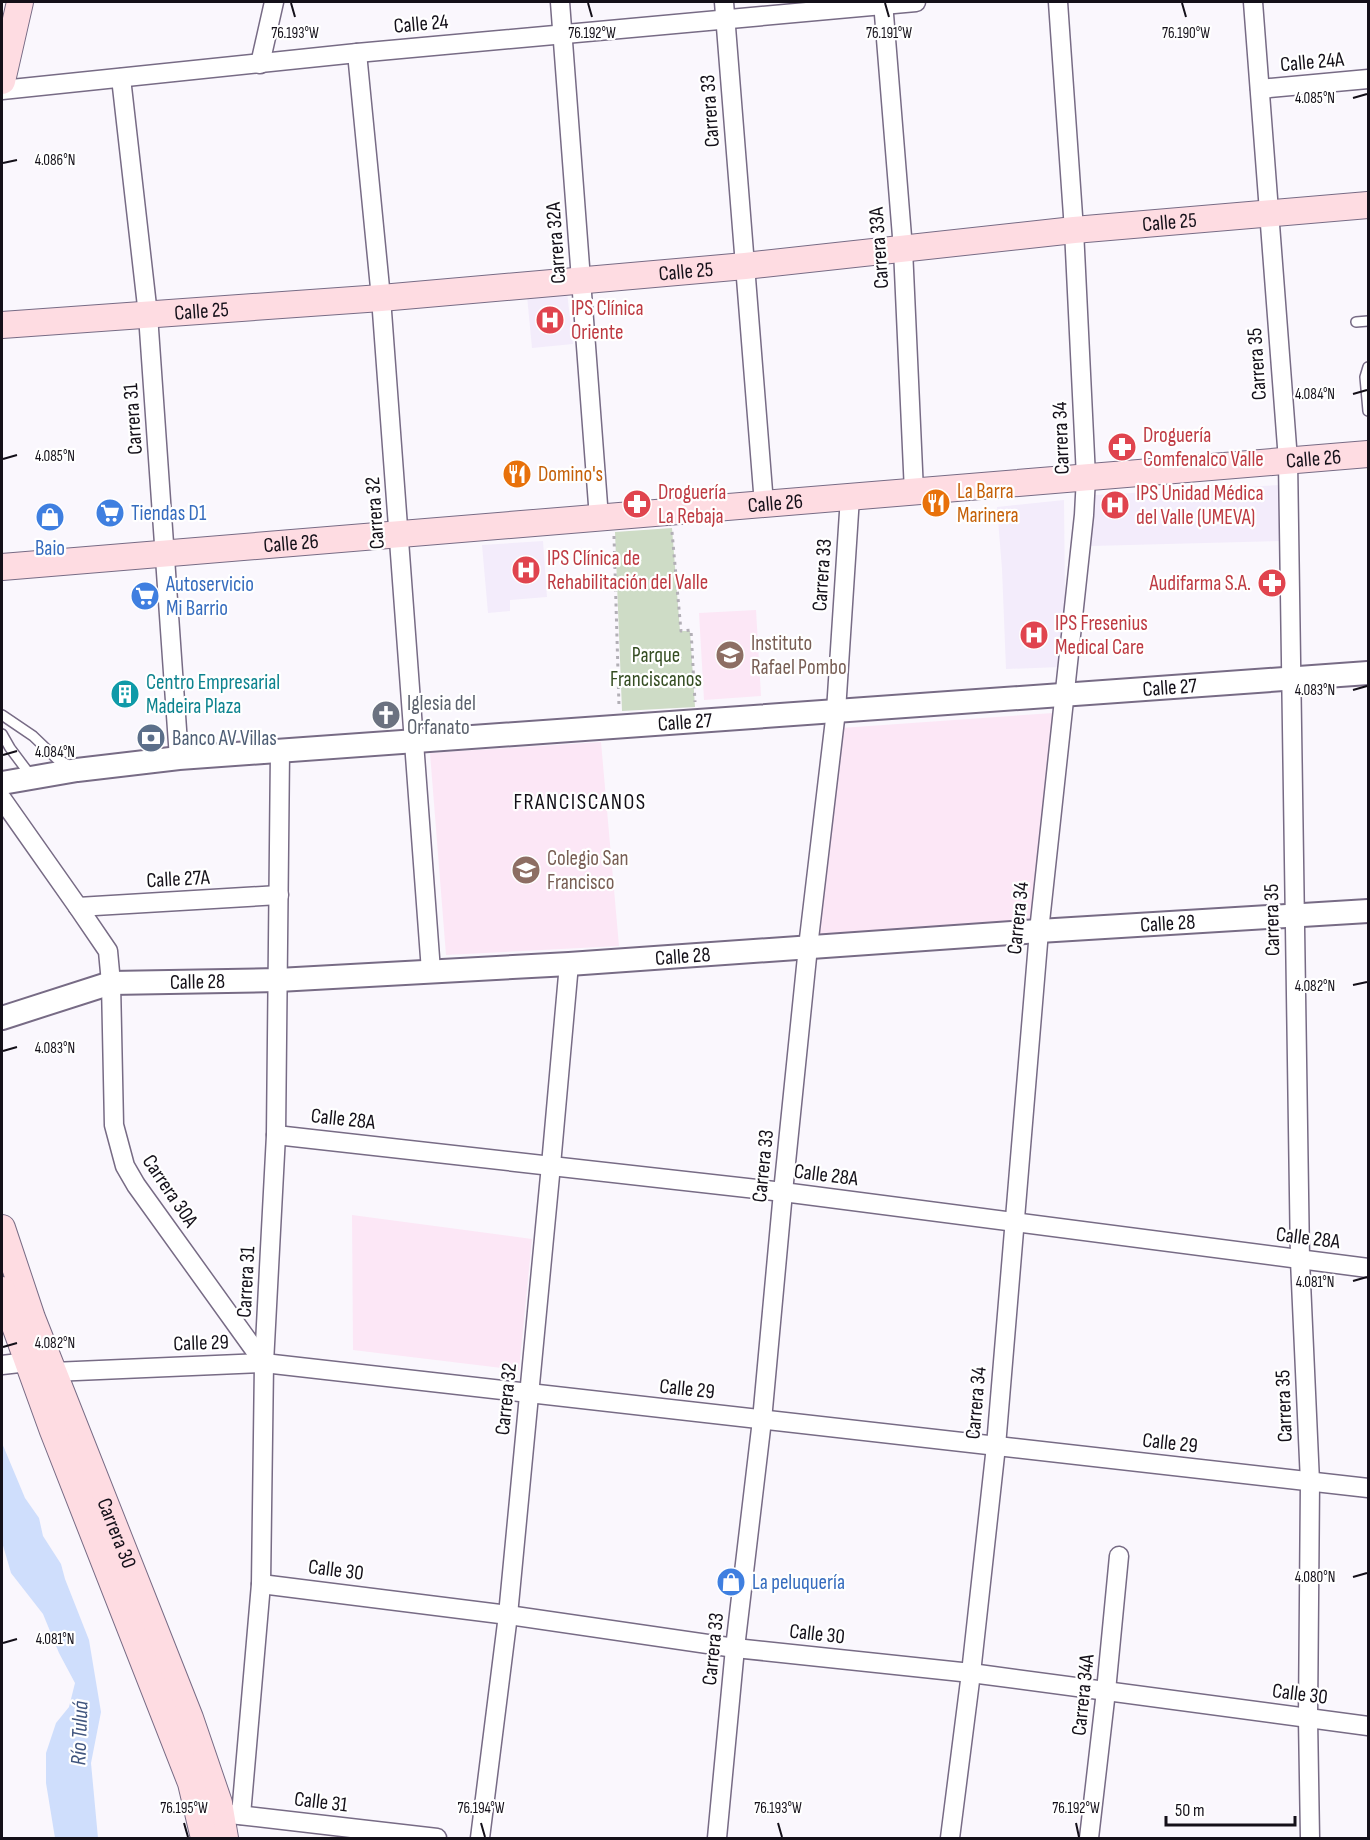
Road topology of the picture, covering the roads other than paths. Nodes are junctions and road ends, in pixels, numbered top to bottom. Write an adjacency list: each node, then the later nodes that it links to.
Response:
1 (20, 2): 14 (main road)
2 (274, 2): 11 (street)
3 (560, 2): 9 (street, Carrera 32A)
4 (916, 2): 7 (street, Calle 24)
5 (1058, 2): 19 (street, Carrera 34)
6 (1253, 2): 15 (street, Carrera 35)
7 (884, 3): 8 (street, Calle 24); 20 (street, Carrera 33A)
8 (725, 10): 9 (street, Calle 24); 21 (street, Carrera 33)
9 (563, 33): 10 (street, Calle 24); 22 (street, Carrera 32A)
10 (357, 53): 11 (street, Calle 24); 23 (street, Carrera 32)
11 (261, 64): 12 (street, Calle 24)
12 (121, 78): 16 (street, Calle 24); 24 (street, Carrera 31)
13 (1368, 79): 15 (street, Calle 24A)
14 (2, 81)
15 (1260, 89): 18 (street, Carrera 35)
16 (2, 90)
17 (1368, 205): 18 (main road, Calle 25)
18 (1268, 213): 19 (main road, Calle 25); 31 (street, Carrera 35)
19 (1074, 231): 20 (main road, Calle 25); 32 (street, Carrera 34)
20 (903, 249): 21 (main road, Calle 25); 33 (street, Carrera 33A)
21 (745, 266): 22 (main road, Calle 25); 35 (street, Carrera 33)
22 (581, 280): 23 (main road, Calle 25); 36 (street, Carrera 32A)
23 (381, 298): 24 (main road, Calle 25); 37 (street, Carrera 32)
24 (148, 315): 27 (main road, Calle 25); 38 (street, Carrera 31)
25 (1368, 321): 26 (lane)
26 (1356, 322)
27 (2, 325)
28 (1368, 367): 29 (lane)
29 (1368, 411)
30 (1368, 454): 31 (main road, Calle 26)
31 (1288, 460): 32 (main road, Calle 26); 41 (street, Carrera 35)
32 (1086, 477): 33 (main road, Calle 26); 42 (street, Carrera 34)
33 (914, 492): 34 (main road, Calle 26)
34 (850, 497): 35 (main road, Calle 26); 43 (street, Carrera 33)
35 (764, 504): 36 (main road, Calle 26)
36 (607, 517): 37 (main road, Calle 26)
37 (399, 534): 38 (main road, Calle 26); 46 (street, Carrera 32)
38 (165, 554): 39 (main road, Calle 26); 48 (street, Carrera 31)
39 (2, 567)
40 (1368, 673): 41 (street, Calle 27)
41 (1292, 678): 42 (street, Calle 27); 56 (street, Carrera 35)
42 (1065, 694): 43 (street, Calle 27); 57 (street, Carrera 34)
43 (836, 711): 46 (street, Calle 27); 58 (street, Carrera 33)
44 (2, 715): 49 (lane)
45 (2, 734): 50 (lane)
46 (414, 741): 47 (street, Calle 27); 60 (street, Carrera 32)
47 (280, 750): 48 (street, Calle 27); 53 (street, Carrera 31)
48 (179, 758): 49 (street, Calle 27)
49 (77, 770): 50 (street, Calle 27)
50 (32, 777): 51 (street, Calle 27)
51 (2, 783)
52 (2, 799): 54 (street, Carrera 30A)
53 (279, 896): 54 (street, Calle 27A); 61 (street, Carrera 31)
54 (78, 907): 62 (street, Carrera 30A)
55 (1368, 911): 56 (street, Calle 28)
56 (1295, 916): 57 (street, Calle 28); 69 (street, Carrera 35)
57 (1038, 931): 58 (street, Calle 28); 67 (street, Carrera 34)
58 (808, 947): 59 (street, Calle 28); 66 (street, Carrera 33)
59 (569, 964): 60 (street, Calle 28); 65 (street, Carrera 32)
60 (431, 971): 61 (street, Calle 28)
61 (278, 980): 62 (street, Calle 28); 64 (street, Carrera 31)
62 (111, 983): 63 (street, Calle 28); 73 (street, Carrera 30A)
63 (2, 1017)
64 (276, 1135): 65 (street, Calle 28A); 73 (street, Carrera 31)
65 (552, 1165): 66 (street, Calle 28A); 76 (street, Carrera 32)
66 (783, 1192): 67 (street, Calle 28A); 77 (street, Carrera 33)
67 (1014, 1221): 69 (street, Calle 28A); 78 (street, Carrera 34)
68 (2, 1228): 75 (main road, Carrera 30)
69 (1300, 1260): 70 (street, Calle 28A); 79 (street, Carrera 35)
70 (1368, 1268)
71 (2, 1290): 72 (main road, Carrera 30)
72 (28, 1362): 74 (street, Calle 29); 75 (street, Calle 29); 89 (main road, Carrera 30)
73 (264, 1363): 75 (street, Calle 29); 76 (street, Calle 29); 82 (street, Carrera 31)
74 (2, 1365)
75 (53, 1372): 89 (main road, Carrera 30)
76 (529, 1394): 77 (street, Calle 29); 83 (street, Carrera 32)
77 (762, 1420): 78 (street, Calle 29); 84 (street, Carrera 33)
78 (996, 1446): 79 (street, Calle 29); 85 (street, Carrera 34)
79 (1310, 1482): 80 (street, Calle 29); 87 (street, Carrera 35)
80 (1368, 1488)
81 (1119, 1556): 86 (street, Carrera 34A)
82 (261, 1584): 83 (street, Calle 30); 89 (street, Carrera 31)
83 (508, 1616): 84 (street, Calle 30); 93 (street, Carrera 32)
84 (735, 1648): 85 (street, Calle 30); 94 (street, Carrera 33)
85 (971, 1673): 86 (street, Calle 30); 95 (street, Carrera 34)
86 (1106, 1691): 87 (street, Calle 30); 96 (street, Carrera 34A)
87 (1308, 1718): 88 (street, Calle 30); 97 (street, Carrera 35)
88 (1368, 1726)
89 (220, 1813): 90 (main road, Carrera 30); 91 (main road, Carrera 30); 92 (street, Calle 31)
90 (204, 1839)
91 (225, 1839)
92 (437, 1839)
93 (480, 1839)
94 (717, 1839)
95 (950, 1839)
96 (1089, 1839)
97 (1310, 1839)

